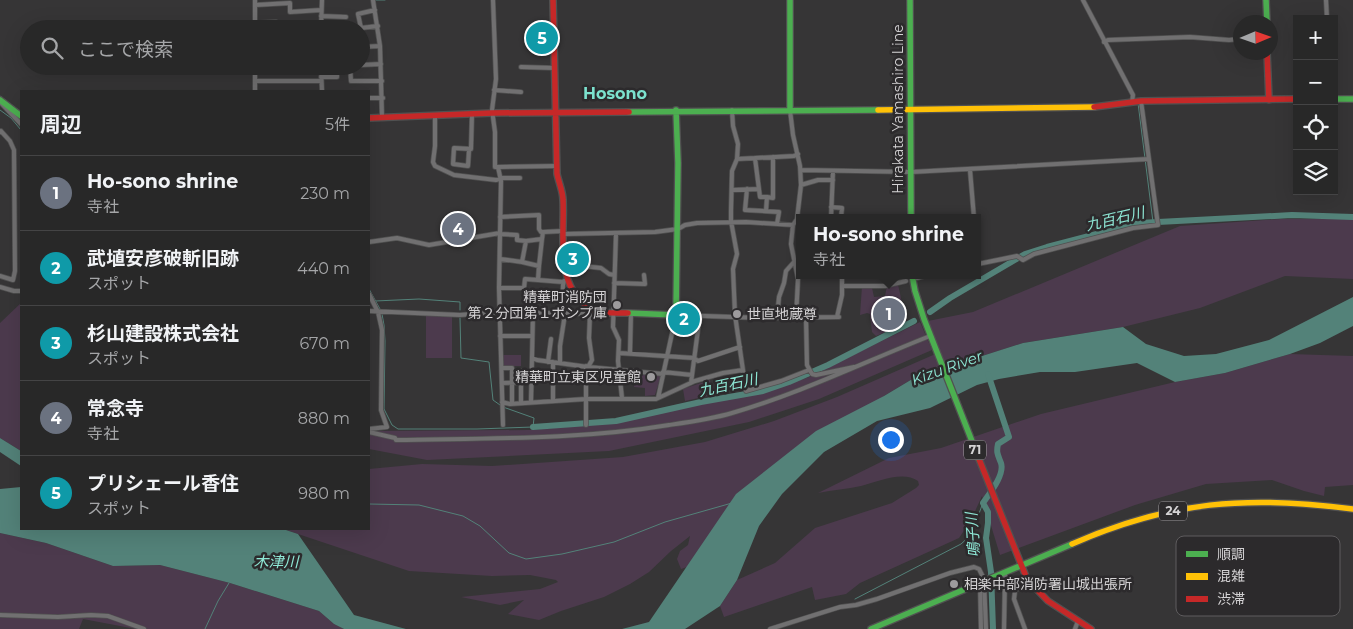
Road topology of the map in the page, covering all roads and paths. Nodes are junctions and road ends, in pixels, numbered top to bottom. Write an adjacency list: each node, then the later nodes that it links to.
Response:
1 (322, 0): 13 (street)
2 (373, 0): 14 (street)
3 (493, 0): 42 (street)
4 (554, 0): 32 (main road)
5 (790, 0): 55 (main road)
6 (910, 0): 56 (main road, Hirakata Yamashiro Line)
7 (1083, 0): 25 (street)
8 (1266, 0): 15 (main road)
9 (1326, 0): 16 (street)
10 (255, 2): 11 (street); 19 (street)
11 (272, 2): 12 (street)
12 (290, 2): 13 (street)
13 (322, 10): 17 (street)
14 (375, 10): 21 (street); 22 (street)
15 (1267, 15)
16 (1327, 15)
17 (322, 16): 18 (street); 20 (street)
18 (346, 16)
19 (255, 20)
20 (322, 20)
21 (359, 20)
22 (378, 26): 23 (street); 26 (street)
23 (370, 27)
24 (1233, 40): 25 (street)
25 (1104, 42): 52 (street)
26 (380, 46): 27 (street); 29 (street)
27 (370, 47)
28 (1268, 60): 49 (main road)
29 (381, 64): 30 (street); 39 (street)
30 (370, 65)
31 (521, 67): 32 (street)
32 (555, 68): 57 (main road)
33 (255, 75): 38 (street)
34 (321, 75): 37 (street)
35 (337, 75): 37 (street)
36 (351, 75): 39 (street)
37 (321, 79): 38 (street); 41 (street)
38 (255, 81): 40 (street)
39 (382, 81): 45 (street)
40 (255, 90)
41 (322, 90)
42 (494, 90): 43 (street); 58 (street)
43 (521, 92)
44 (370, 98): 45 (street)
45 (383, 98): 62 (street)
46 (1293, 99): 49 (main road)
47 (1338, 99): 48 (main road)
48 (1353, 99)
49 (1268, 100): 51 (main road)
50 (0, 101): 60 (main road); 64 (street)
51 (1141, 101): 52 (main road); 71 (street)
52 (1132, 102): 56 (main road)
53 (676, 110): 54 (main road); 57 (main road); 97 (main road)
54 (732, 110): 55 (main road); 70 (street)
55 (790, 110): 56 (main road); 67 (street)
56 (910, 110): 77 (main road, Hirakata Yamashiro Line)
57 (557, 112): 58 (main road); 72 (main road)
58 (492, 113): 59 (main road); 73 (street)
59 (472, 114): 61 (main road); 66 (street)
60 (20, 115)
61 (435, 115): 62 (main road); 78 (street)
62 (382, 117): 63 (main road)
63 (370, 118)
64 (20, 123)
65 (0, 132): 114 (street)
66 (469, 150): 66 (street)
67 (798, 154): 68 (street); 74 (street)
68 (773, 157): 69 (street); 85 (street)
69 (755, 158): 70 (street); 83 (street)
70 (738, 159): 84 (street)
71 (1147, 159): 75 (street); 108 (street)
72 (557, 166): 73 (street); 99 (main road)
73 (498, 167): 78 (street)
74 (800, 170): 76 (street); 81 (street)
75 (970, 170): 77 (street); 92 (street)
76 (833, 171): 77 (street); 80 (street)
77 (910, 172): 91 (main road, Hirakata Yamashiro Line)
78 (500, 178): 79 (street); 93 (street)
79 (520, 178)
80 (833, 180): 81 (street); 86 (street)
81 (801, 186): 88 (street)
82 (746, 189): 83 (street); 84 (street); 87 (street)
83 (759, 189): 85 (street)
84 (732, 190): 94 (street)
85 (767, 198): 87 (street)
86 (831, 207): 89 (street); 90 (street)
87 (766, 211): 96 (street)
88 (797, 214)
89 (831, 214)
90 (841, 214)
91 (911, 214)
92 (974, 214)
93 (500, 217): 98 (street); 100 (street)
94 (731, 223): 96 (street); 97 (street); 137 (street)
95 (796, 223): 96 (street); 107 (street)
96 (777, 224)
97 (678, 229): 101 (street); 135 (main road)
98 (543, 232): 99 (street); 102 (street)
99 (564, 232): 101 (street); 109 (main road)
100 (500, 234): 103 (street); 104 (street); 105 (street)
101 (616, 234): 112 (street)
102 (542, 239): 103 (street); 110 (street)
103 (526, 241): 106 (street)
104 (370, 242)
105 (500, 260): 106 (street); 124 (street)
106 (522, 262): 110 (street)
107 (795, 263): 111 (street); 138 (street)
108 (981, 263)
109 (564, 264): 112 (street); 119 (main road)
110 (539, 266): 118 (street)
111 (796, 268)
112 (614, 275): 121 (street)
113 (644, 275): 121 (street)
114 (0, 276)
115 (798, 279): 139 (street)
116 (842, 279): 122 (street)
117 (914, 279): 143 (main road, 71)
118 (538, 280): 119 (street); 124 (street)
119 (565, 281): 130 (main road); 134 (street)
120 (906, 281): 122 (street)
121 (614, 283): 132 (street)
122 (842, 286): 140 (street)
123 (0, 287): 125 (street)
124 (499, 288): 129 (street)
125 (20, 291)
126 (370, 296): 128 (street)
127 (370, 311): 128 (street)
128 (378, 312): 129 (street); 177 (street)
129 (500, 312): 131 (street); 141 (street)
130 (592, 312): 132 (main road); 134 (street); 153 (street)
131 (532, 313): 134 (street); 142 (street)
132 (613, 313): 133 (main road); 146 (street)
133 (631, 313): 135 (main road); 147 (street)
134 (563, 314): 152 (street)
135 (676, 315): 136 (street); 148 (street)
136 (701, 316): 137 (street); 150 (street)
137 (735, 317): 138 (street); 145 (street)
138 (777, 318): 139 (street)
139 (796, 318): 140 (street)
140 (806, 318): 158 (street)
141 (500, 336): 142 (street); 155 (street)
142 (532, 336): 149 (street)
143 (931, 337): 154 (street); 180 (main road, 71)
144 (551, 339): 151 (street)
145 (740, 347): 150 (street); 157 (street)
146 (619, 353): 147 (street); 156 (street)
147 (630, 353): 148 (street)
148 (666, 356): 150 (street); 160 (street)
149 (532, 358): 151 (street); 163 (street)
150 (694, 358): 161 (street)
151 (551, 362): 152 (street); 170 (street)
152 (560, 363): 153 (street)
153 (587, 367): 156 (street); 169 (street)
154 (856, 367): 158 (street); 178 (street)
155 (502, 368): 164 (street); 165 (street)
156 (619, 369): 160 (street); 167 (street)
157 (744, 370): 158 (street); 166 (street)
158 (809, 370)
159 (521, 371): 162 (street)
160 (663, 373): 161 (street); 168 (street)
161 (692, 375): 166 (street)
162 (521, 382): 163 (street); 165 (street); 173 (street)
163 (531, 382): 172 (street)
164 (502, 383): 165 (street); 171 (street)
165 (512, 383): 174 (street)
166 (691, 383): 168 (street)
167 (622, 398): 168 (street); 169 (street)
168 (658, 398)
169 (586, 399): 170 (street); 175 (street)
170 (554, 400): 172 (street)
171 (502, 402): 174 (street); 176 (street)
172 (531, 402): 173 (street)
173 (521, 403): 174 (street)
174 (512, 404)
175 (586, 424)
176 (503, 425)
177 (370, 430)
178 (370, 430)
179 (1353, 509): 180 (main road, 24)
180 (1020, 563): 181 (main road, 24); 182 (main road, 71)
181 (1004, 573): 183 (main road, 24); 184 (street); 192 (street)
182 (1027, 579): 184 (street); 186 (main road, 71)
183 (982, 580): 188 (street); 189 (main road, 24); 190 (street); 191 (street)
184 (1015, 591): 193 (street)
185 (0, 614): 187 (street)
186 (1078, 621): 194 (street); 195 (main road, 71)
187 (144, 629)
188 (770, 629)
189 (871, 629)
190 (981, 629)
191 (986, 629)
192 (1004, 629)
193 (1025, 629)
194 (1075, 629)
195 (1091, 629)

